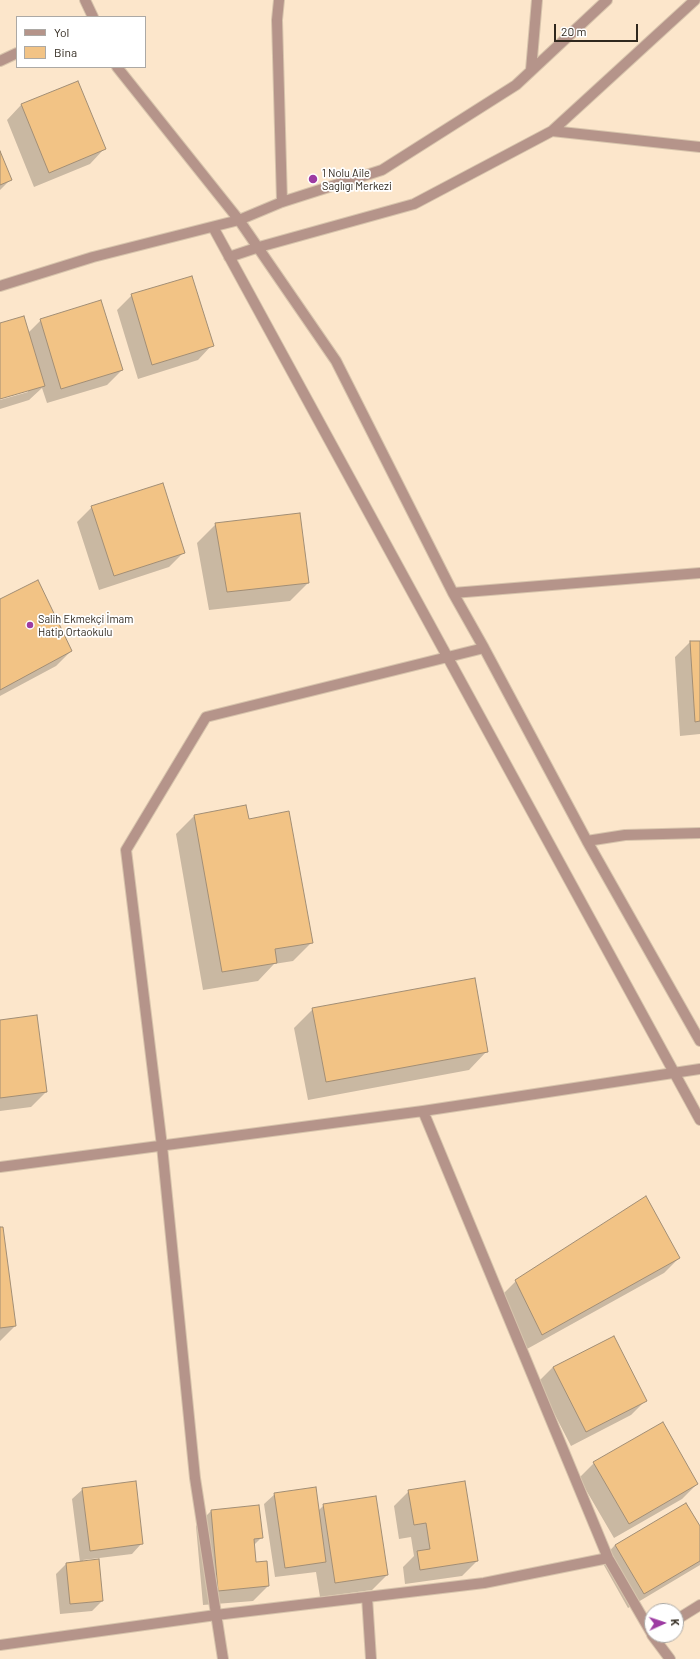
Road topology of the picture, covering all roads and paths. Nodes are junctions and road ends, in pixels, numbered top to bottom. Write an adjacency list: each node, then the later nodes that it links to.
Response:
1 (85, 0): 6 (street)
2 (279, 0): 13 (street)
3 (537, 0): 10 (street)
4 (607, 0): 10 (street)
5 (695, 0): 11 (street)
6 (93, 16)
7 (16, 53): 8 (street)
8 (0, 61)
9 (118, 68): 14 (street)
10 (531, 70): 13 (street)
11 (552, 131): 12 (street); 16 (street)
12 (700, 146)
13 (282, 202): 14 (street)
14 (239, 220): 15 (street); 16 (street)
15 (212, 227): 17 (street); 18 (street)
16 (258, 247): 17 (street); 20 (street)
17 (229, 257): 22 (street)
18 (0, 286)
19 (700, 573): 20 (street)
20 (453, 593): 21 (street)
21 (484, 648): 22 (street); 24 (street)
22 (448, 657): 27 (street); 30 (street)
23 (700, 833): 24 (street)
24 (587, 841): 25 (street)
25 (700, 1041)
26 (700, 1069): 27 (street)
27 (675, 1072): 28 (street); 29 (street)
28 (423, 1112): 30 (street); 32 (street)
29 (700, 1120)
30 (162, 1146): 31 (street); 35 (street)
31 (0, 1167)
32 (608, 1558): 33 (street); 37 (street)
33 (367, 1597): 35 (street); 41 (street)
34 (700, 1605): 36 (street)
35 (216, 1615): 39 (street); 40 (street)
36 (684, 1615)
37 (644, 1621)
38 (658, 1643): 42 (street)
39 (0, 1645)
40 (222, 1659)
41 (371, 1659)
42 (670, 1659)

